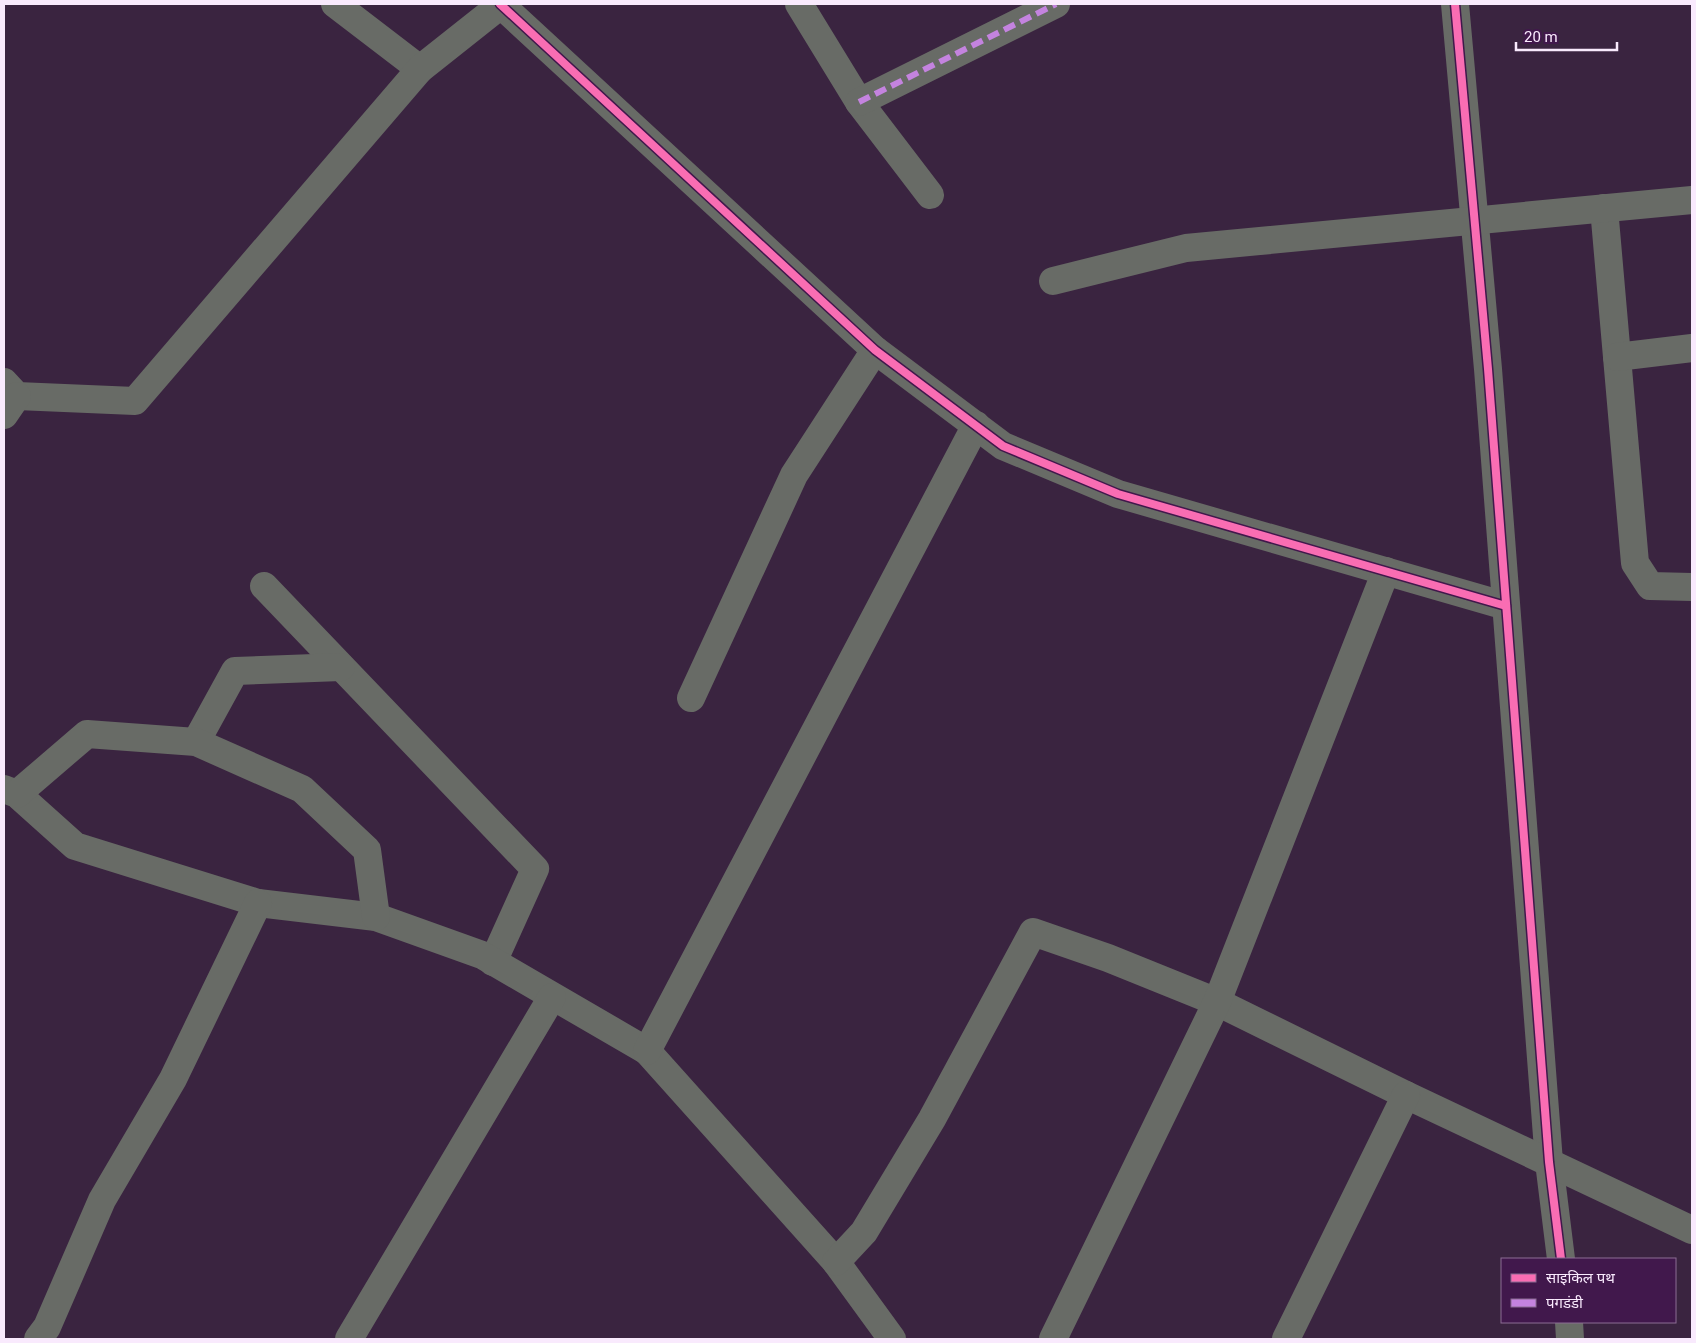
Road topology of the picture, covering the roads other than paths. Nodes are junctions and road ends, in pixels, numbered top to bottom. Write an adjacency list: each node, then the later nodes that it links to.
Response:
1 (335, 4): 6 (street)
2 (501, 4): 6 (street); 14 (street)
3 (799, 4): 7 (street)
4 (1056, 4): 7 (street)
5 (1456, 4): 11 (street)
6 (420, 69): 16 (street)
7 (859, 102): 8 (street)
8 (930, 195)
9 (1692, 200): 10 (street)
10 (1604, 208): 11 (street); 15 (street)
11 (1475, 220): 12 (street); 21 (street)
12 (1054, 281)
13 (1692, 348): 15 (street)
14 (875, 350): 17 (street); 23 (street)
15 (1617, 357): 20 (street)
16 (8, 398)
17 (976, 425): 18 (street); 31 (street)
18 (1386, 571): 21 (street); 30 (street)
19 (264, 586): 22 (street)
20 (1692, 587)
21 (1506, 606): 33 (street)
22 (341, 667): 24 (street); 28 (street)
23 (691, 698)
24 (196, 742): 25 (street); 27 (street)
25 (10, 792): 26 (street)
26 (258, 903): 27 (street); 37 (street)
27 (376, 917): 28 (street)
28 (492, 962): 29 (street)
29 (552, 997): 31 (street); 38 (street)
30 (1217, 1002): 32 (street); 36 (street); 40 (street)
31 (647, 1051): 36 (street)
32 (1406, 1095): 33 (street); 41 (street)
33 (1549, 1162): 34 (street); 35 (street)
34 (1692, 1230)
35 (1561, 1258)
36 (836, 1262): 39 (street)
37 (38, 1339)
38 (349, 1339)
39 (892, 1339)
40 (1053, 1339)
41 (1286, 1339)

